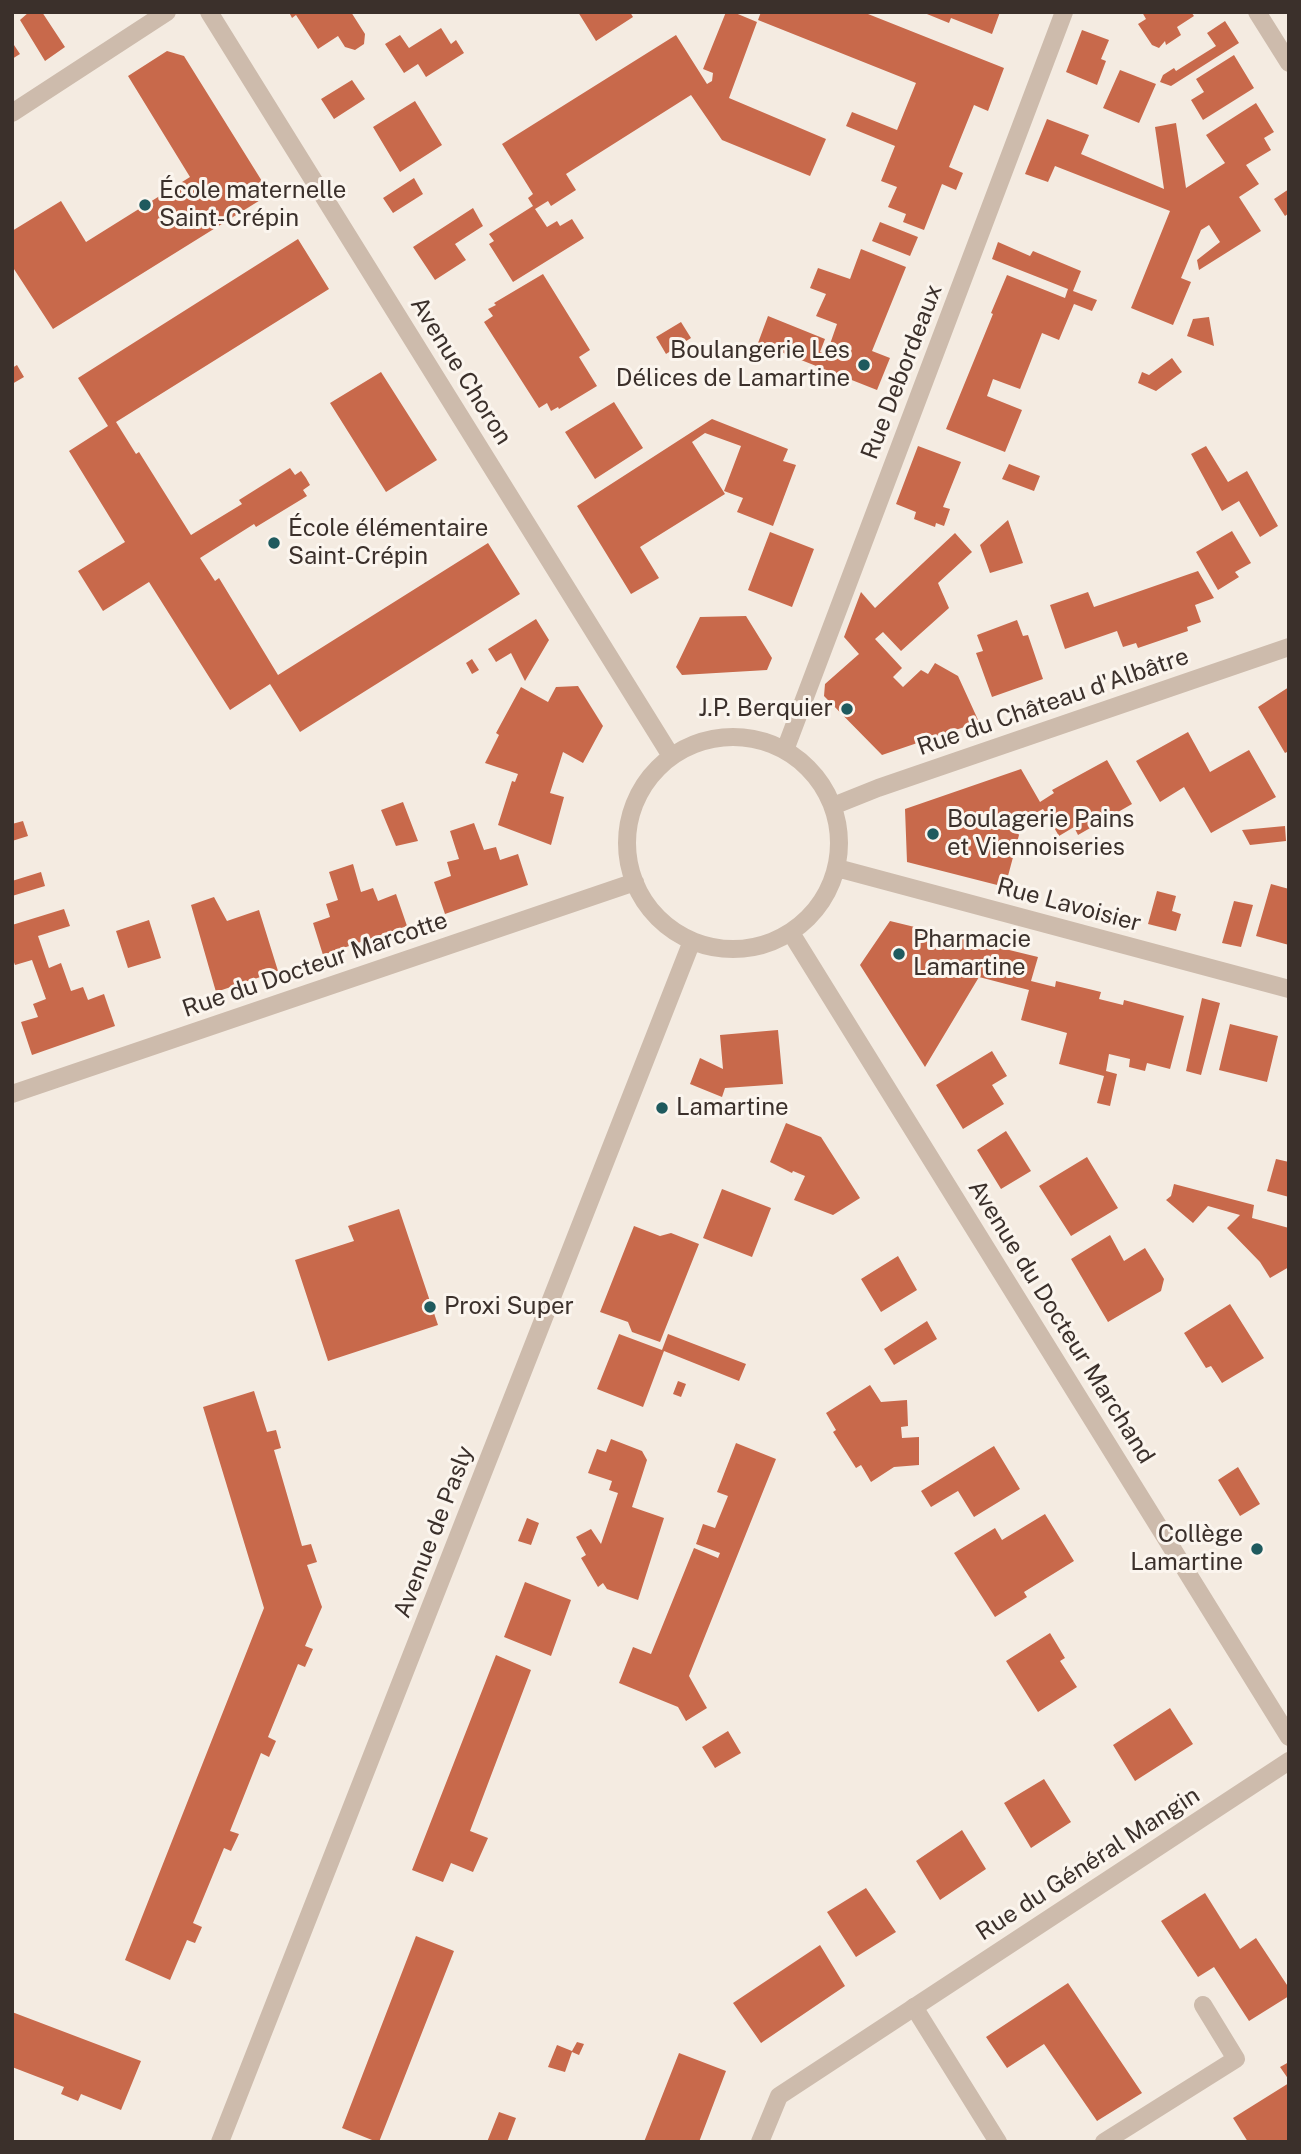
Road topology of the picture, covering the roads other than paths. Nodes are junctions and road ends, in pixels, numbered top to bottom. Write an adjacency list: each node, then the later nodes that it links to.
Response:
1 (167, 12): 6 (street)
2 (209, 12): 9 (street, Avenue Choron)
3 (1064, 12): 8 (street, Rue Debordeaux)
4 (1257, 12): 5 (street)
5 (1289, 62)
6 (12, 113)
7 (1289, 648): 10 (street, Rue du Château d'Albâtre)
8 (785, 750): 9 (street); 10 (street)
9 (671, 756): 12 (street)
10 (833, 806): 11 (street)
11 (837, 868): 13 (street); 15 (street, Rue Lavoisier)
12 (635, 882): 14 (street); 16 (street, Rue du Docteur Marcotte)
13 (791, 933): 14 (street); 17 (street, Avenue du Docteur Marchand)
14 (692, 941): 21 (street, Avenue de Pasly)
15 (1289, 989)
16 (12, 1094)
17 (1289, 1737)
18 (1289, 1761): 20 (street, Rue du Général Mangin)
19 (1203, 2005): 24 (street)
20 (914, 2007): 22 (street, Rue du Général Mangin); 23 (street)
21 (220, 2142)
22 (760, 2142)
23 (998, 2142)
24 (1104, 2142)

